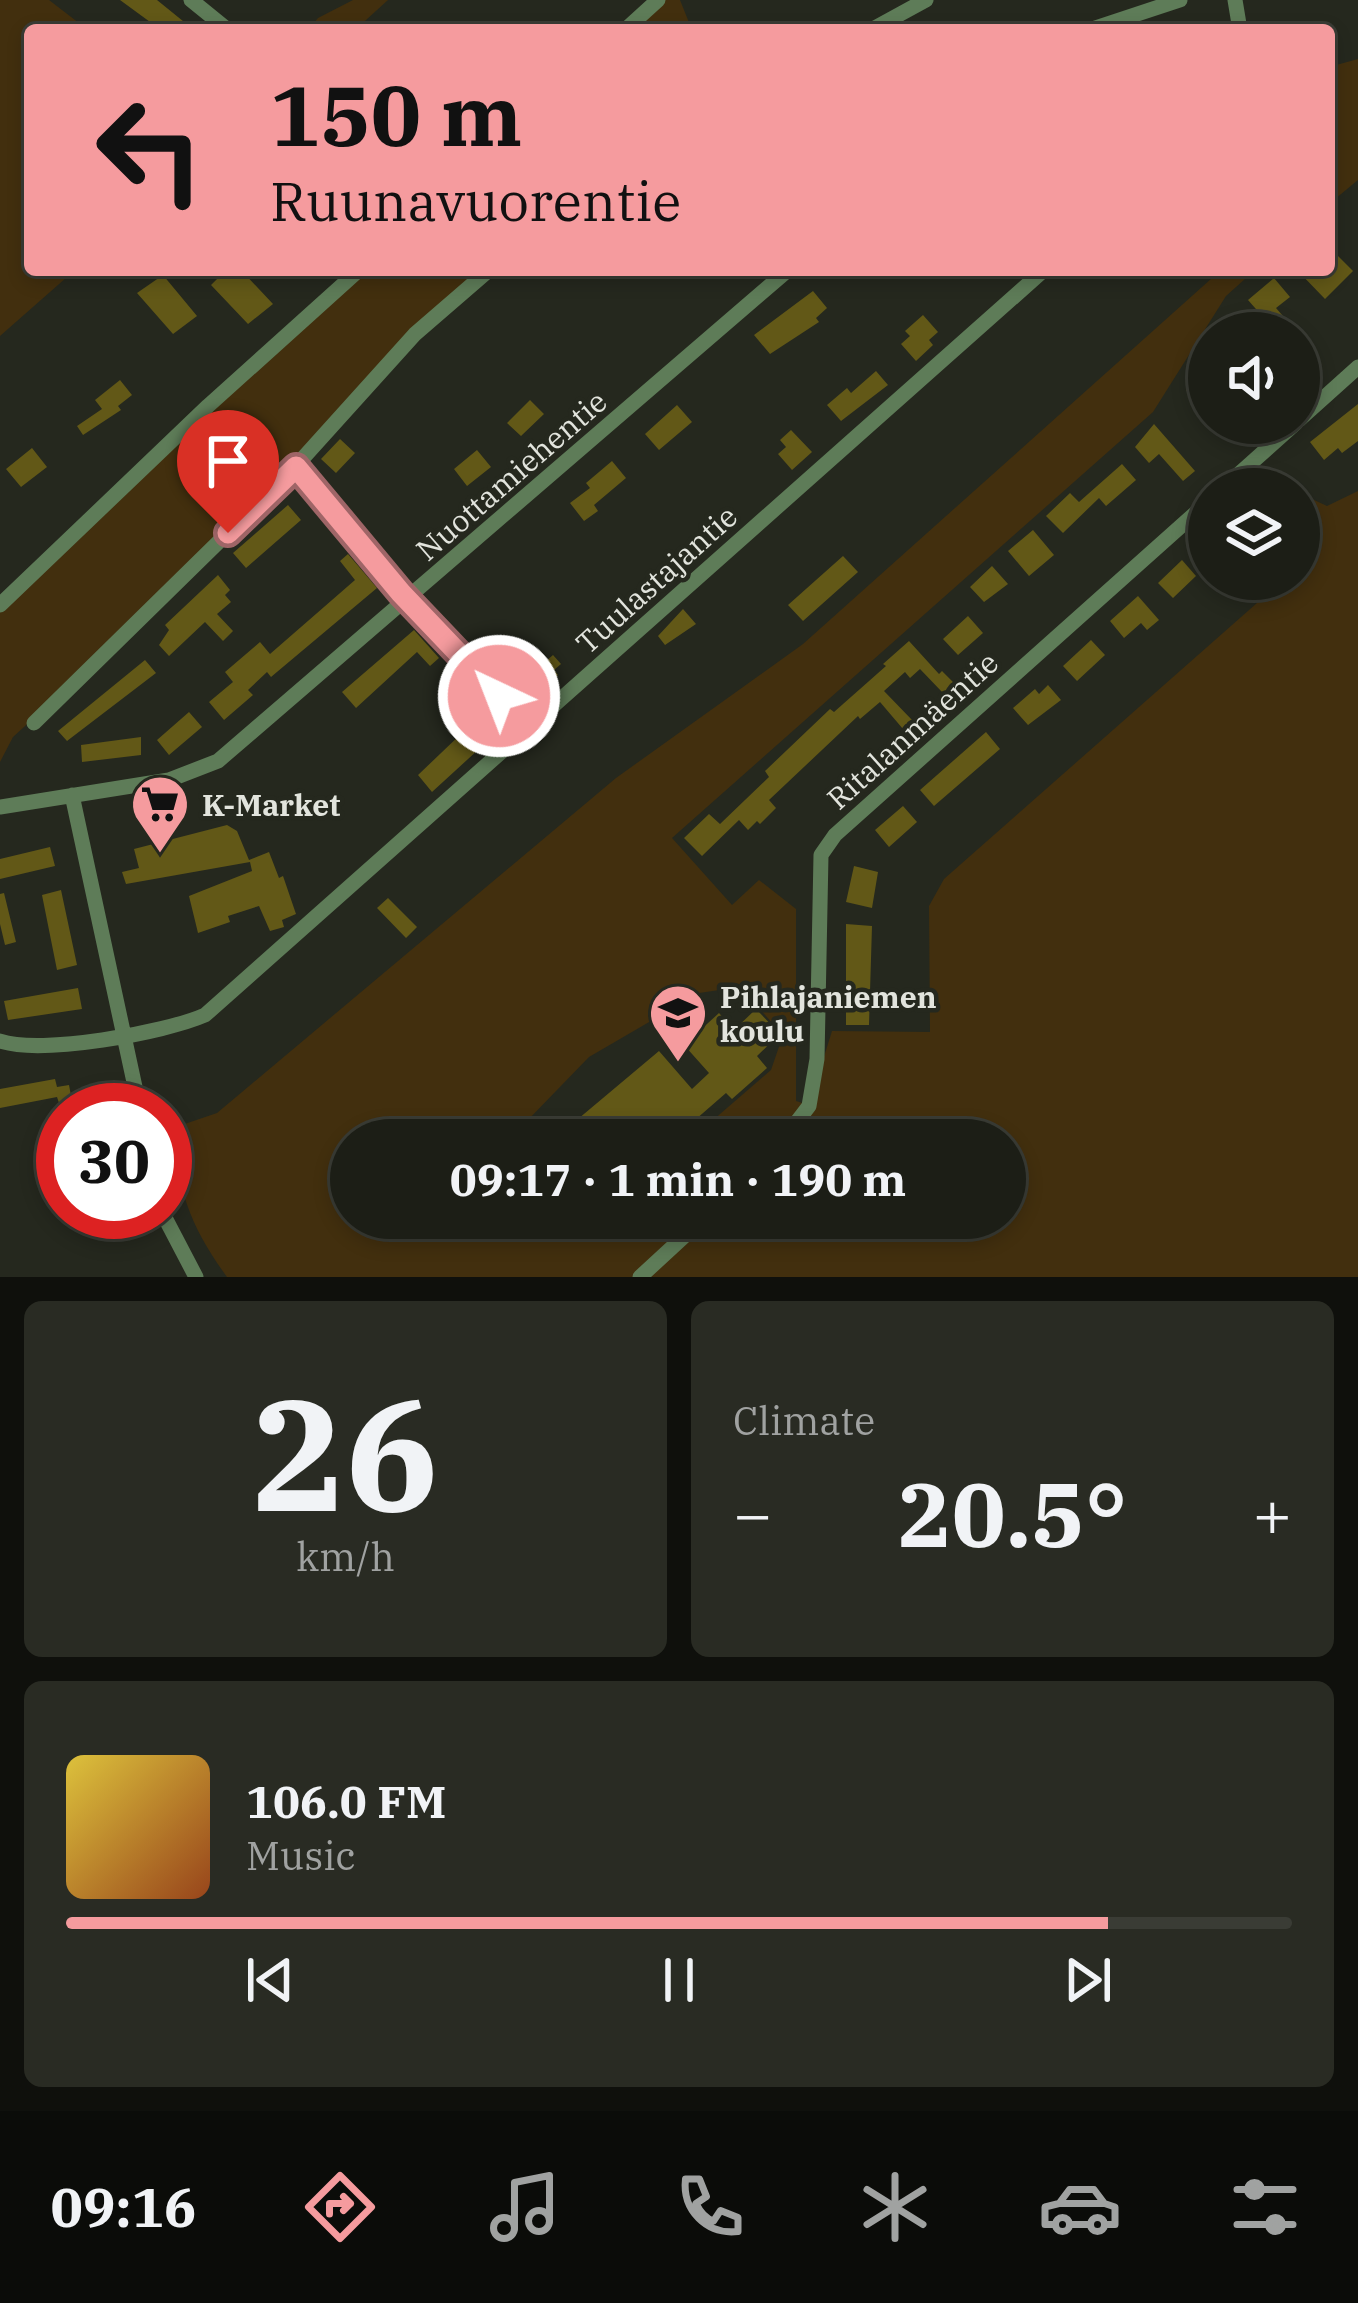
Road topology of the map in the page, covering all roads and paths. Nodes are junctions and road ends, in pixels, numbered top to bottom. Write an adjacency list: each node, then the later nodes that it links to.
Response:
1 (191, 0): 5 (street)
2 (658, 0): 6 (street)
3 (926, 0): 7 (street)
4 (1180, 0): 8 (street)
5 (221, 24)
6 (632, 24)
7 (882, 24)
8 (1107, 24)
9 (352, 276): 20 (street)
10 (482, 276): 16 (street)
11 (781, 276): 19 (street, Nuottamiehentie)
12 (1037, 276): 22 (street, Tuulastajantie)
13 (1358, 368): 14 (street)
14 (1320, 402)
15 (1272, 444): 17 (street)
16 (296, 467): 19 (street); 21 (street)
17 (1246, 468)
18 (1188, 520): 28 (street, Ritalanmäentie)
19 (408, 600): 22 (street); 23 (street, Nuottamiehentie)
20 (0, 605)
21 (34, 722)
22 (530, 728): 25 (street, Tuulastajantie)
23 (72, 795): 24 (street, Nuottamiehentie); 25 (street)
24 (0, 807)
25 (124, 1034): 26 (street, Tuulastajantie); 27 (street)
26 (0, 1041)
27 (134, 1083)
28 (799, 1119)
29 (176, 1239): 31 (street)
30 (681, 1239): 32 (street)
31 (196, 1277)
32 (640, 1277)

